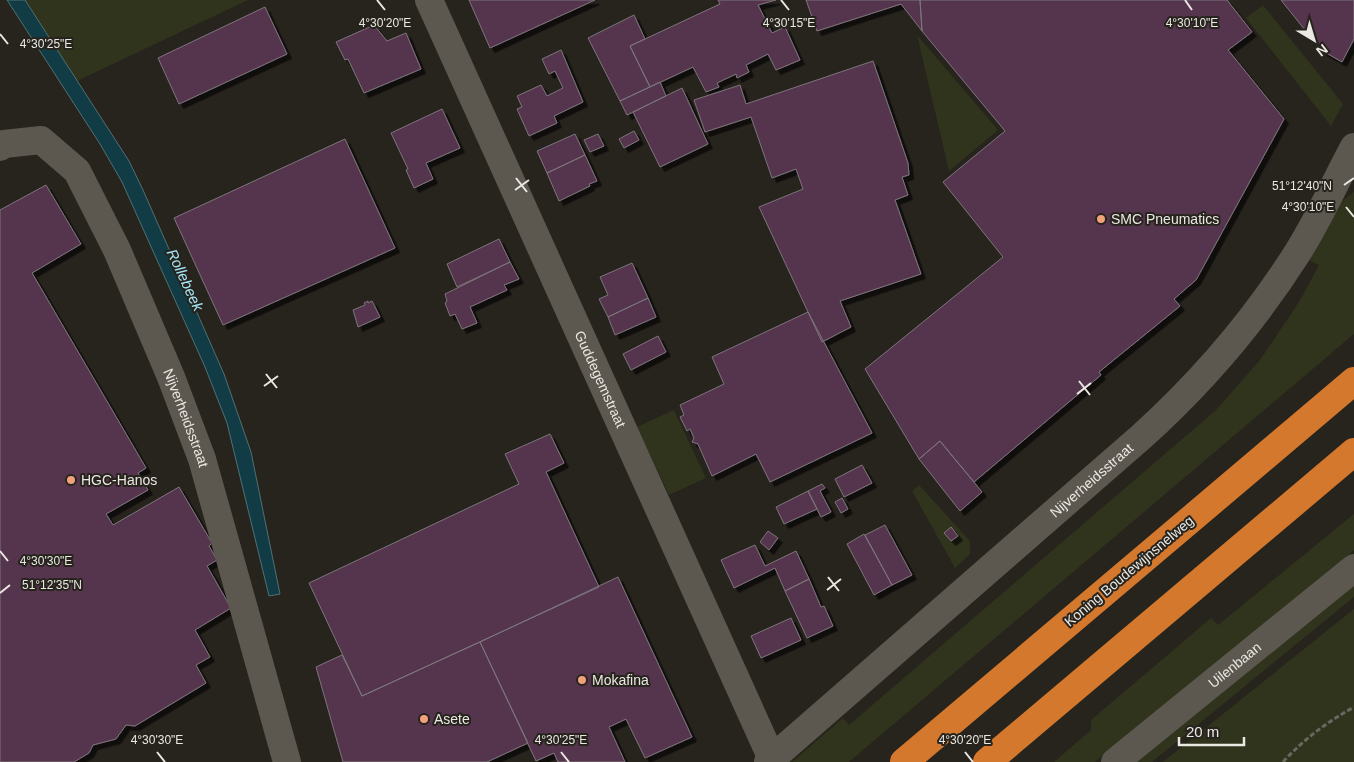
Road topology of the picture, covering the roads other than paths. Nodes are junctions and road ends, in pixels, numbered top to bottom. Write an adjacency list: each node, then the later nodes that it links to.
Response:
1 (429, 0): 7 (street, Guddegemstraat)
2 (0, 147): 8 (street, Nijverheidsstraat)
3 (1354, 147): 7 (street, Nijverheidsstraat)
4 (1354, 381): 9 (highway, Koning Boudewijnsnelweg)
5 (1354, 452): 10 (highway)
6 (1354, 568): 11 (street, Uilenbaan)
7 (770, 760)
8 (287, 762)
9 (904, 762)
10 (987, 762)
11 (1115, 762)

